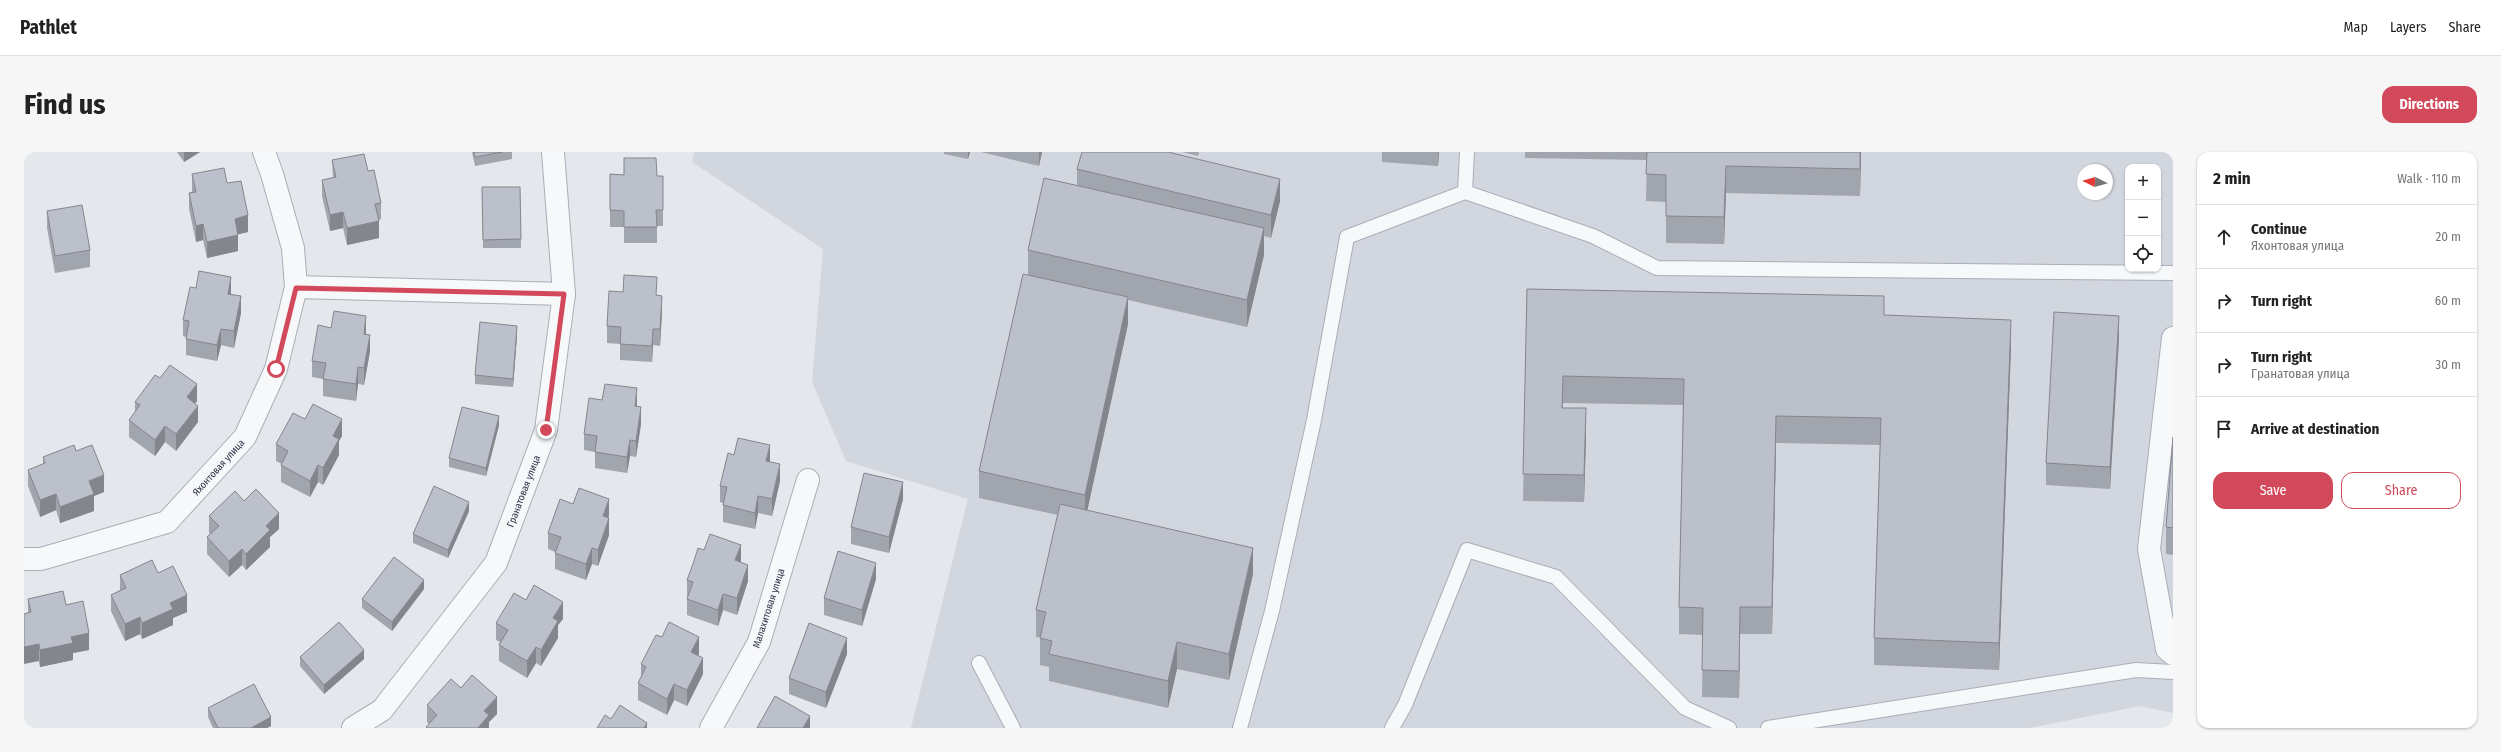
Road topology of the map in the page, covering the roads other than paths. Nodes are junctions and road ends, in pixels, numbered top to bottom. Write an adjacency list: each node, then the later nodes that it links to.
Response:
1 (264, 152): 6 (street, Яхонтовая улица)
2 (553, 152): 7 (street, Гранатовая улица)
3 (1467, 152): 4 (lane)
4 (1465, 192): 5 (lane); 17 (lane)
5 (2173, 273)
6 (296, 288): 7 (street); 10 (street, Яхонтовая улица)
7 (564, 294): 14 (street, Гранатовая улица)
8 (2173, 338): 11 (street)
9 (808, 480): 15 (street, Малахитовая улица)
10 (24, 559)
11 (2173, 654)
12 (979, 663): 16 (lane)
13 (2173, 672): 20 (lane)
14 (353, 728)
15 (711, 728)
16 (1012, 728)
17 (1240, 728)
18 (1392, 728): 19 (lane)
19 (1729, 728)
20 (1768, 728)

